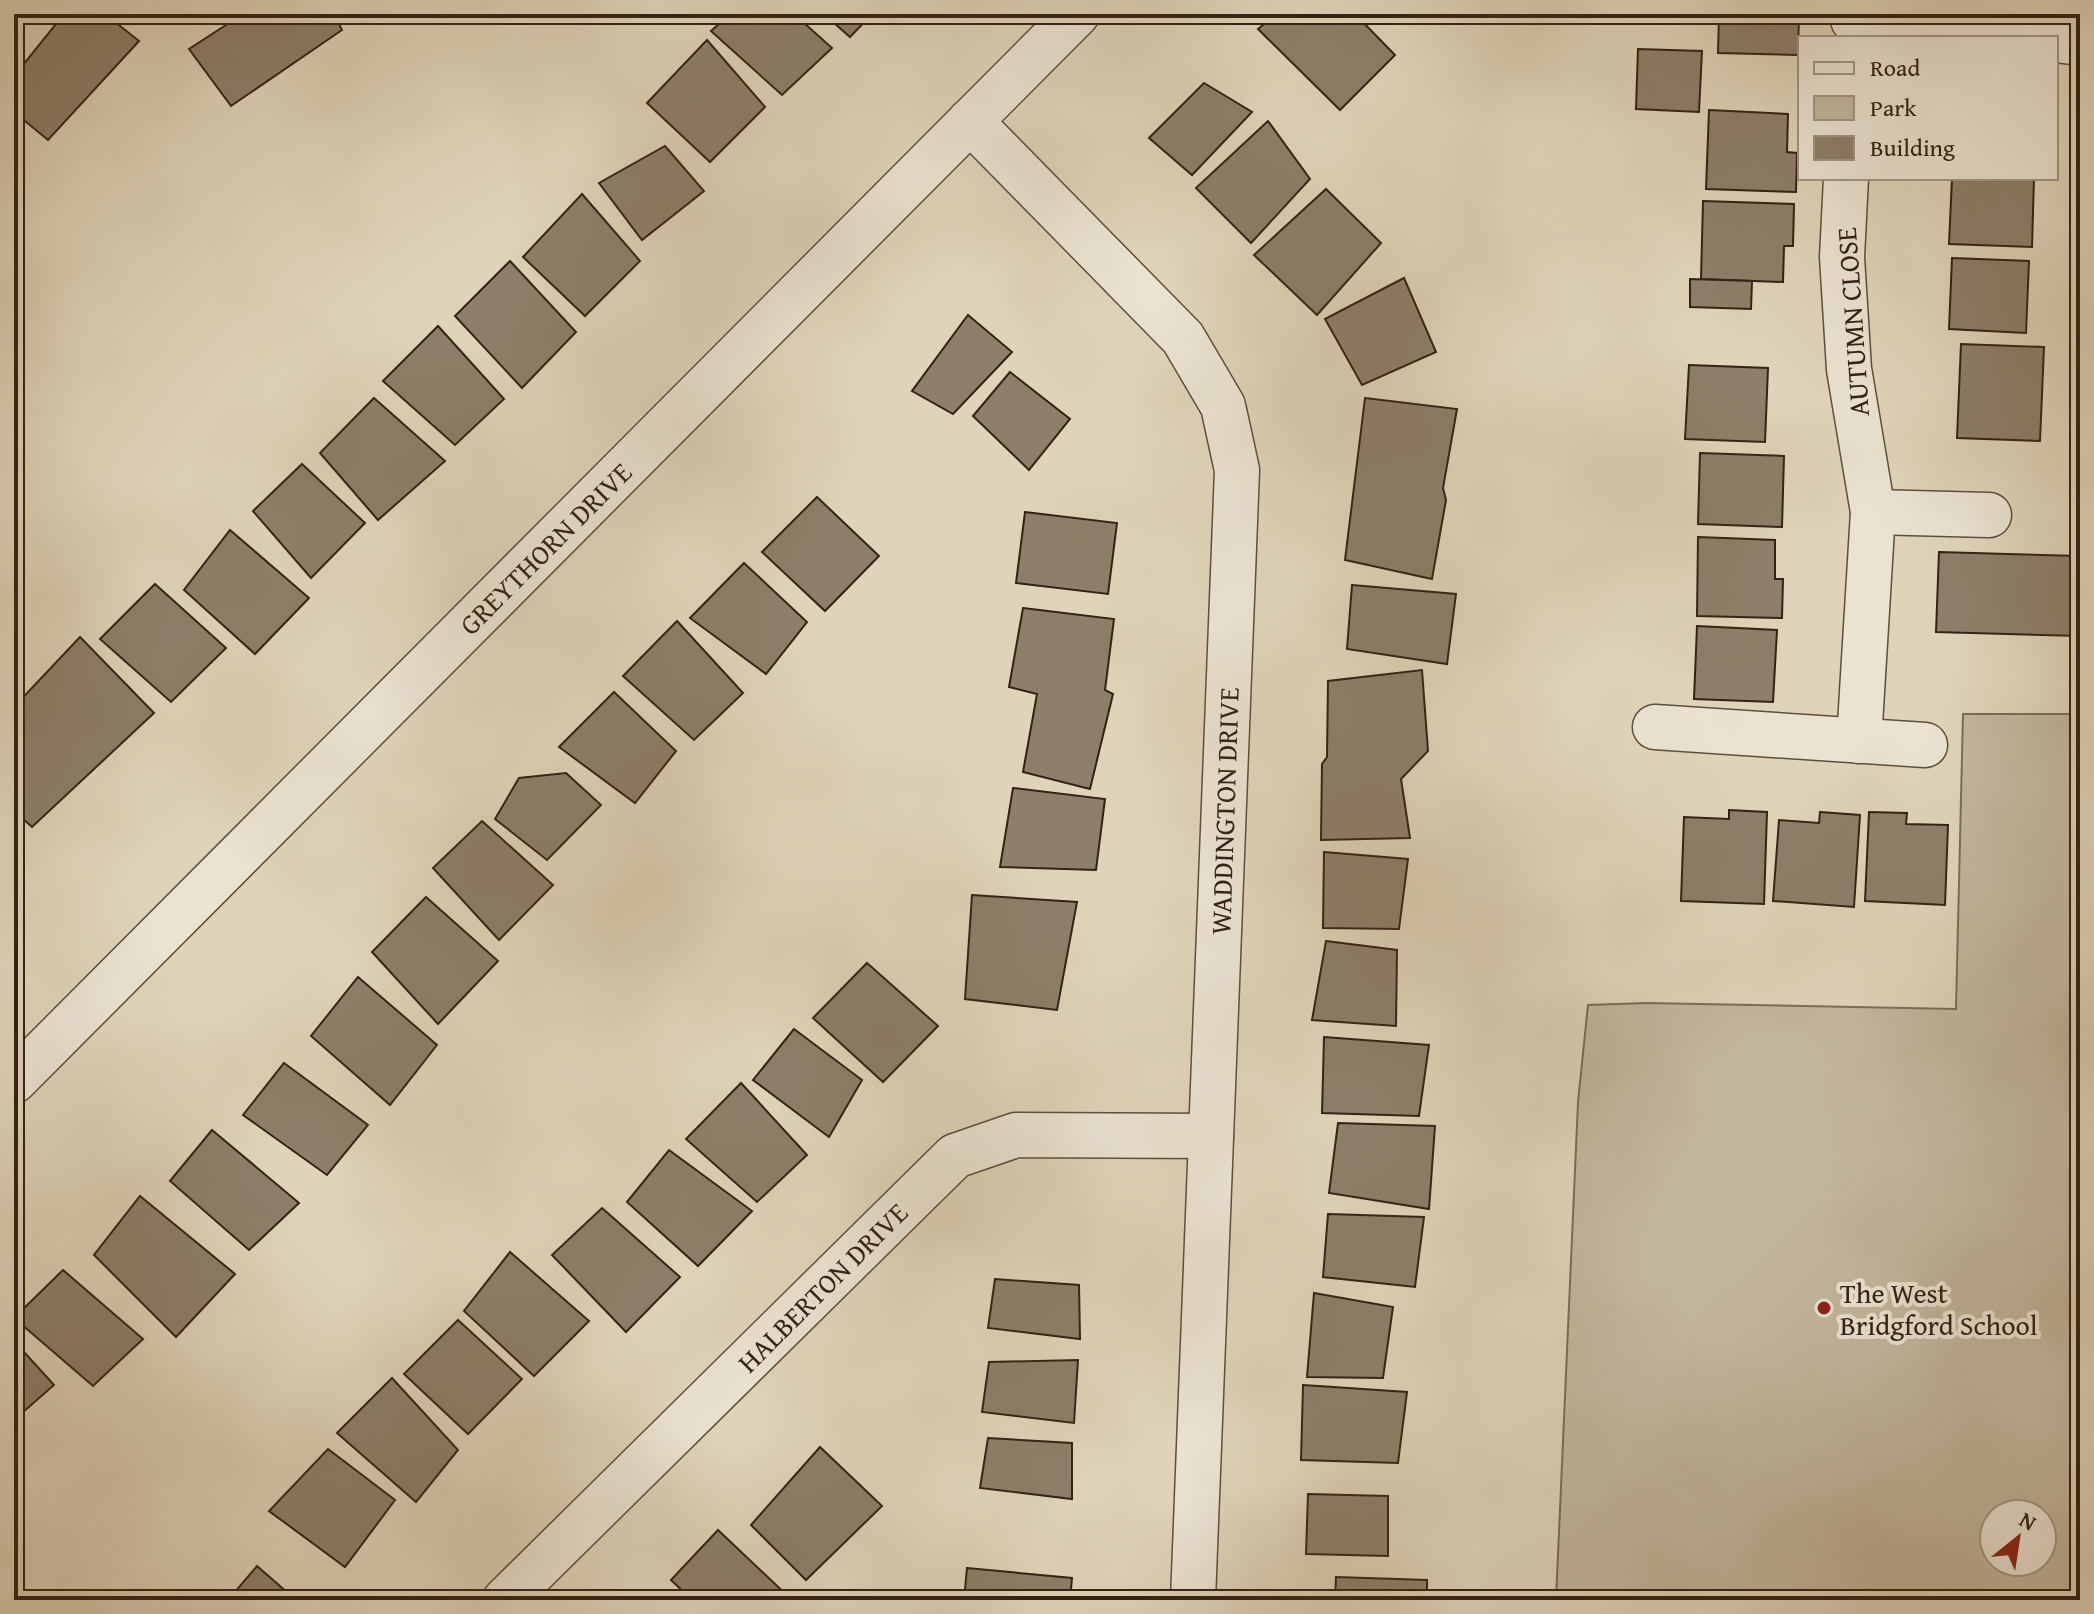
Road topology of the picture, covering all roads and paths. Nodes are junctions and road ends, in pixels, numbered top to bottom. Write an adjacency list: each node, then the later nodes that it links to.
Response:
1 (1077, 14): 6 (street, GREYTHORN DRIVE)
2 (1853, 24): 3 (street)
3 (2006, 36)
4 (2058, 40): 5 (street)
5 (2080, 43)
6 (970, 121): 13 (street, GREYTHORN DRIVE); 14 (street, WADDINGTON DRIVE)
7 (1846, 180): 8 (street, AUTUMN CLOSE)
8 (1873, 512): 9 (street); 11 (street, AUTUMN CLOSE)
9 (1989, 515)
10 (1655, 727): 11 (street)
11 (1859, 741): 12 (street)
12 (1925, 745)
13 (14, 1081)
14 (1211, 1136): 15 (street, HALBERTON DRIVE); 16 (street, WADDINGTON DRIVE)
15 (505, 1600)
16 (1193, 1600)

